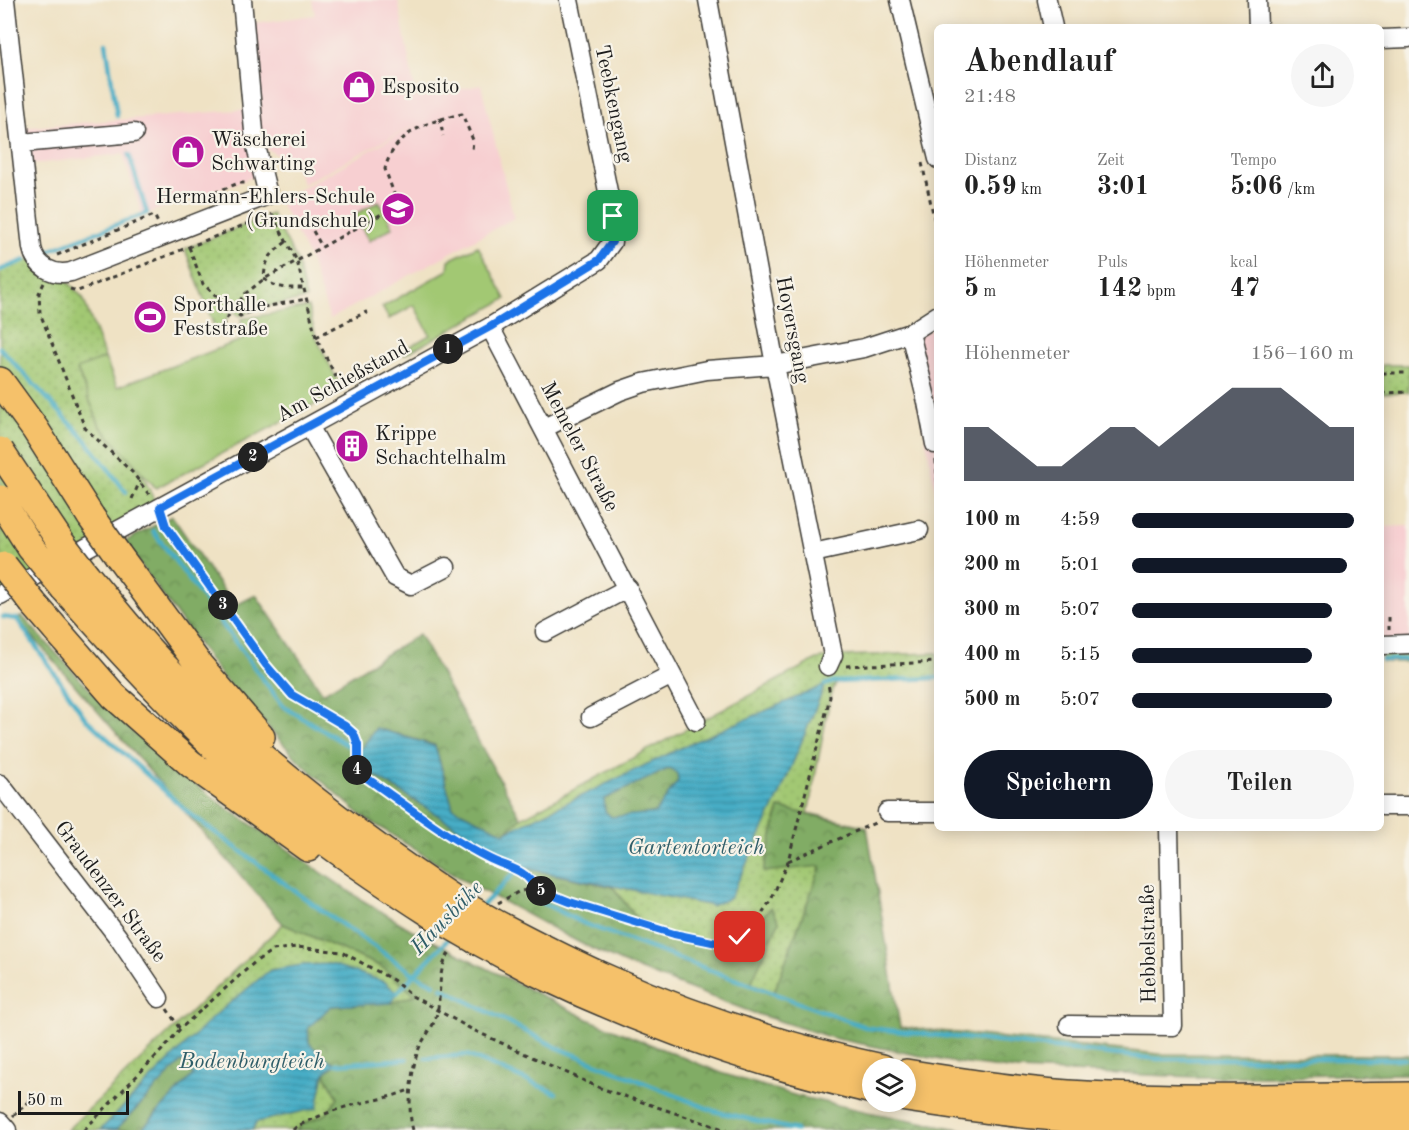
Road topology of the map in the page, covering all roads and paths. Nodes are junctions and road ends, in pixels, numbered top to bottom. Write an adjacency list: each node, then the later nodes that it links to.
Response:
1 (5, 0): 16 (street)
2 (242, 0): 18 (street)
3 (569, 0): 22 (street, Teebkengang)
4 (708, 0): 40 (street, Hoyersgang)
5 (900, 0): 15 (street)
6 (1047, 0): 8 (street)
7 (1257, 0): 9 (street)
8 (1052, 24)
9 (1258, 24)
10 (1409, 38): 11 (street)
11 (1384, 39)
12 (440, 118): 14 (path); 17 (path); 20 (path)
13 (134, 133): 16 (street)
14 (443, 136)
15 (934, 142)
16 (21, 143): 29 (street)
17 (472, 150)
18 (266, 190): 21 (path); 25 (path); 29 (street)
19 (409, 199): 20 (path)
20 (398, 205): 27 (path)
21 (207, 207)
22 (613, 216): 36 (street, Am Schießstand)
23 (159, 226): 29 (path)
24 (313, 231): 27 (path)
25 (286, 242): 28 (path); 30 (path)
26 (189, 247): 33 (path)
27 (322, 247): 28 (path)
28 (297, 261): 30 (path); 31 (path)
29 (55, 270): 51 (path)
30 (264, 279): 31 (path); 33 (path)
31 (303, 288): 32 (path)
32 (306, 299): 33 (path); 39 (path)
33 (232, 310): 38 (path)
34 (368, 315): 39 (path)
35 (934, 318): 37 (street)
36 (490, 327): 46 (street, Am Schießstand); 48 (street, Memeler Straße)
37 (910, 333): 40 (street); 49 (street)
38 (217, 334)
39 (316, 337): 46 (path)
40 (775, 365): 48 (street); 56 (street, Hoyersgang)
41 (1384, 373): 42 (path)
42 (1409, 373)
43 (0, 381): 72 (highway, bridge)
44 (1409, 392): 45 (path)
45 (1384, 393)
46 (350, 404): 47 (street, Am Schießstand)
47 (309, 426): 54 (street, Am Schießstand); 58 (street)
48 (544, 428): 60 (street, Memeler Straße)
49 (934, 439)
50 (0, 451): 59 (highway, bridge)
51 (140, 482): 53 (path); 54 (path)
52 (0, 499): 59 (highway, bridge)
53 (132, 499)
54 (159, 507): 61 (street, Am Schießstand); 78 (path)
55 (919, 530): 56 (street)
56 (813, 553): 66 (street, Hoyersgang)
57 (2, 564): 79 (highway, bridge)
58 (446, 567)
59 (75, 581): 72 (highway); 79 (highway)
60 (628, 588): 62 (street); 67 (street, Memeler Straße)
61 (0, 595)
62 (545, 632)
63 (1409, 644): 64 (street)
64 (1384, 645)
65 (934, 662): 66 (path)
66 (828, 666)
67 (672, 675): 69 (street); 70 (street, Memeler Straße)
68 (829, 690): 78 (path)
69 (591, 717)
70 (696, 721)
71 (0, 784): 82 (street, Graudenzer Straße)
72 (310, 798): 80 (highway)
73 (1384, 806): 74 (street)
74 (1409, 806)
75 (887, 812): 76 (street); 78 (path)
76 (934, 812)
77 (1169, 831): 84 (street, Hebbelstraße)
78 (788, 861)
79 (390, 887): 80 (highway)
80 (447, 909): 81 (highway, bridge)
81 (484, 931): 86 (highway); 88 (highway)
82 (159, 998): 85 (path, Graudenzer Straße)
83 (438, 1010): 85 (path); 89 (path); 98 (path)
84 (1069, 1025)
85 (180, 1029): 95 (path)
86 (862, 1063)
87 (916, 1074): 90 (highway)
88 (862, 1087)
89 (411, 1089): 96 (path); 97 (path)
90 (1409, 1096)
91 (34, 1097): 94 (path)
92 (916, 1100): 93 (highway)
93 (1409, 1121)
94 (4, 1126)
95 (84, 1130)
96 (293, 1130)
97 (413, 1130)
98 (726, 1130)

